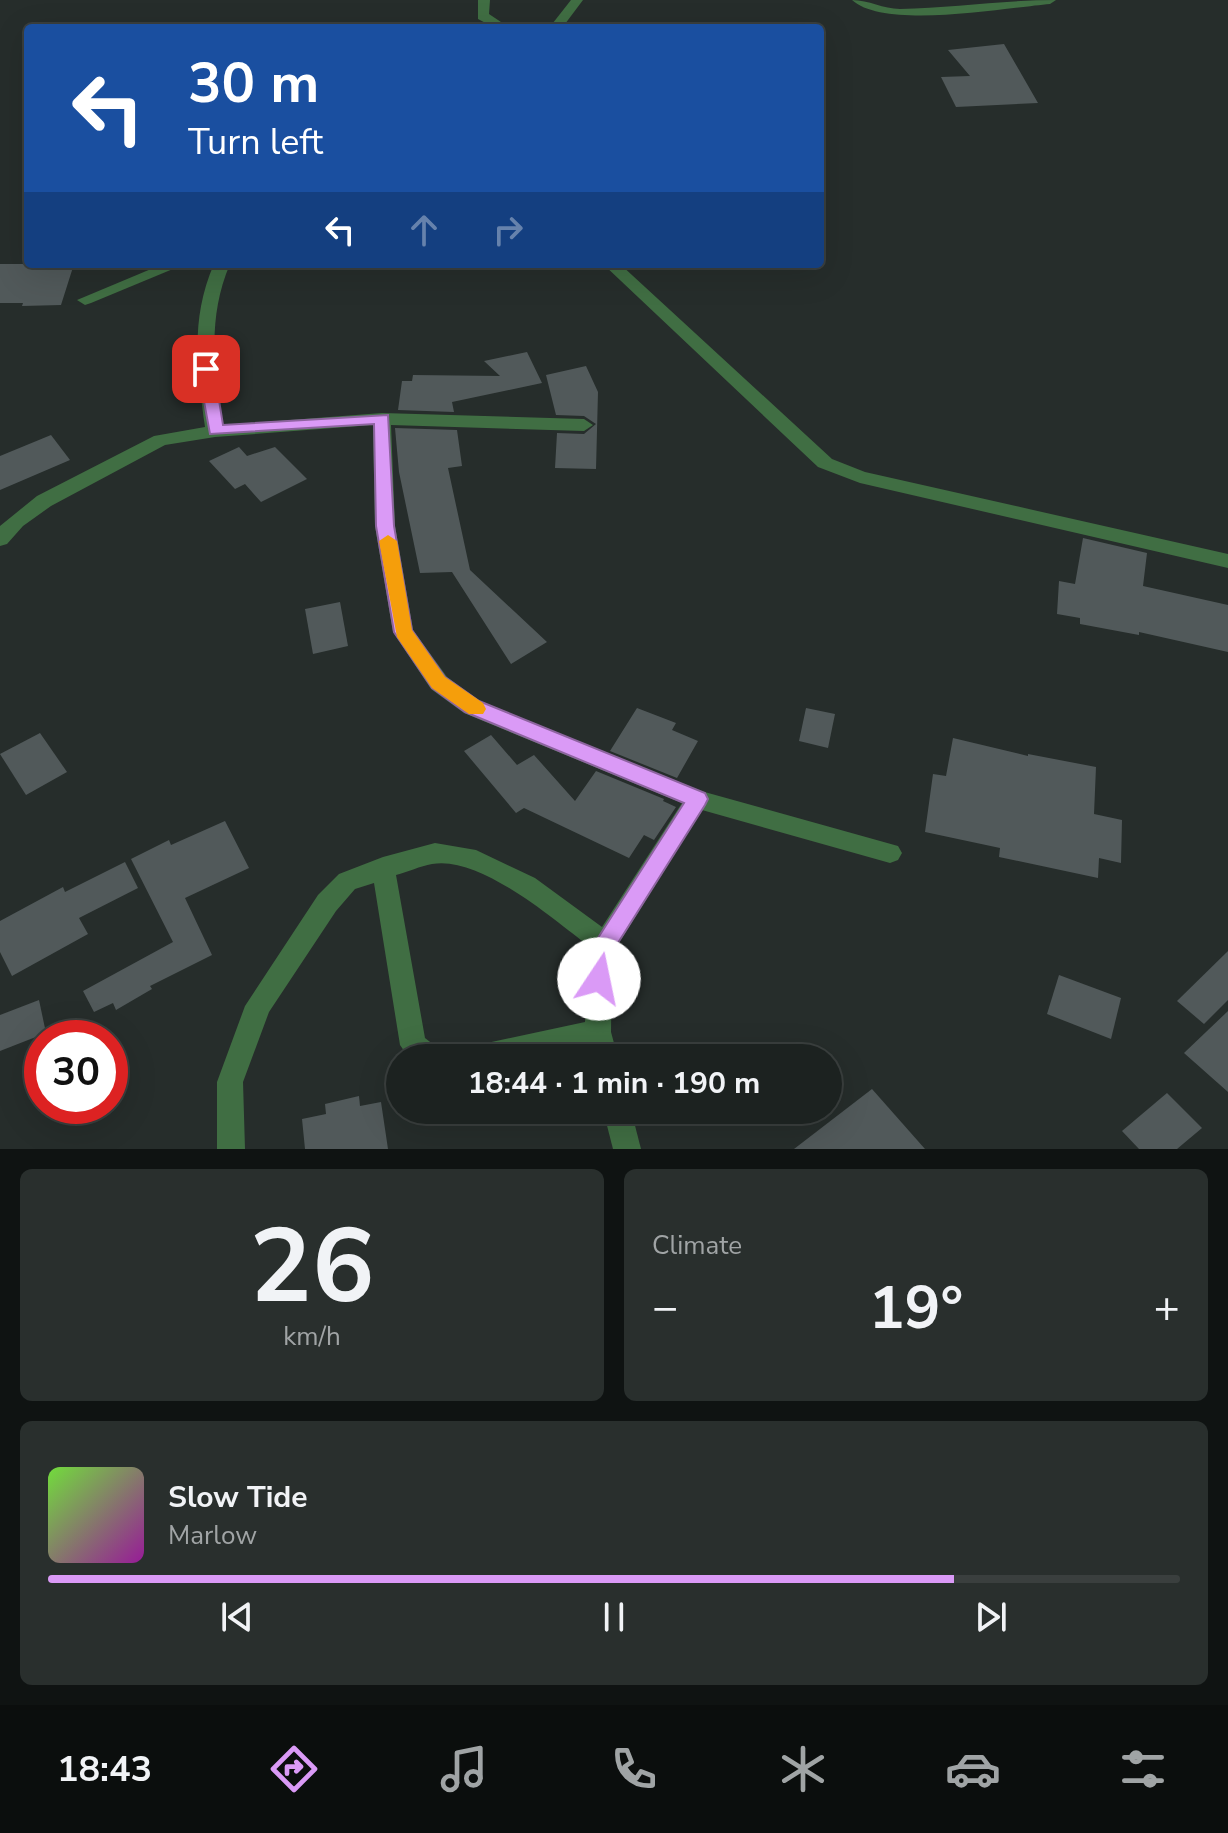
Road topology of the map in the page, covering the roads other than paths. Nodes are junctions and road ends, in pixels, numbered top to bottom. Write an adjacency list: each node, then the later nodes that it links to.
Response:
1 (484, 0): 5 (street)
2 (577, 0): 6 (street)
3 (858, 0): 4 (street)
4 (1050, 0)
5 (497, 24)
6 (558, 24)
7 (167, 268): 10 (street)
8 (220, 268): 13 (street)
9 (615, 268): 15 (street)
10 (85, 300)
11 (382, 419): 12 (street); 13 (street); 16 (street)
12 (584, 425)
13 (215, 431): 14 (street)
14 (0, 539)
15 (1228, 561)
16 (697, 799): 17 (street); 19 (street)
17 (890, 853)
18 (383, 867): 19 (street); 21 (street); 25 (street)
19 (605, 944): 20 (street)
20 (598, 1032): 22 (street); 23 (street)
21 (413, 1044)
22 (540, 1044)
23 (601, 1044)
24 (621, 1124): 26 (street)
25 (231, 1149)
26 (627, 1149)

